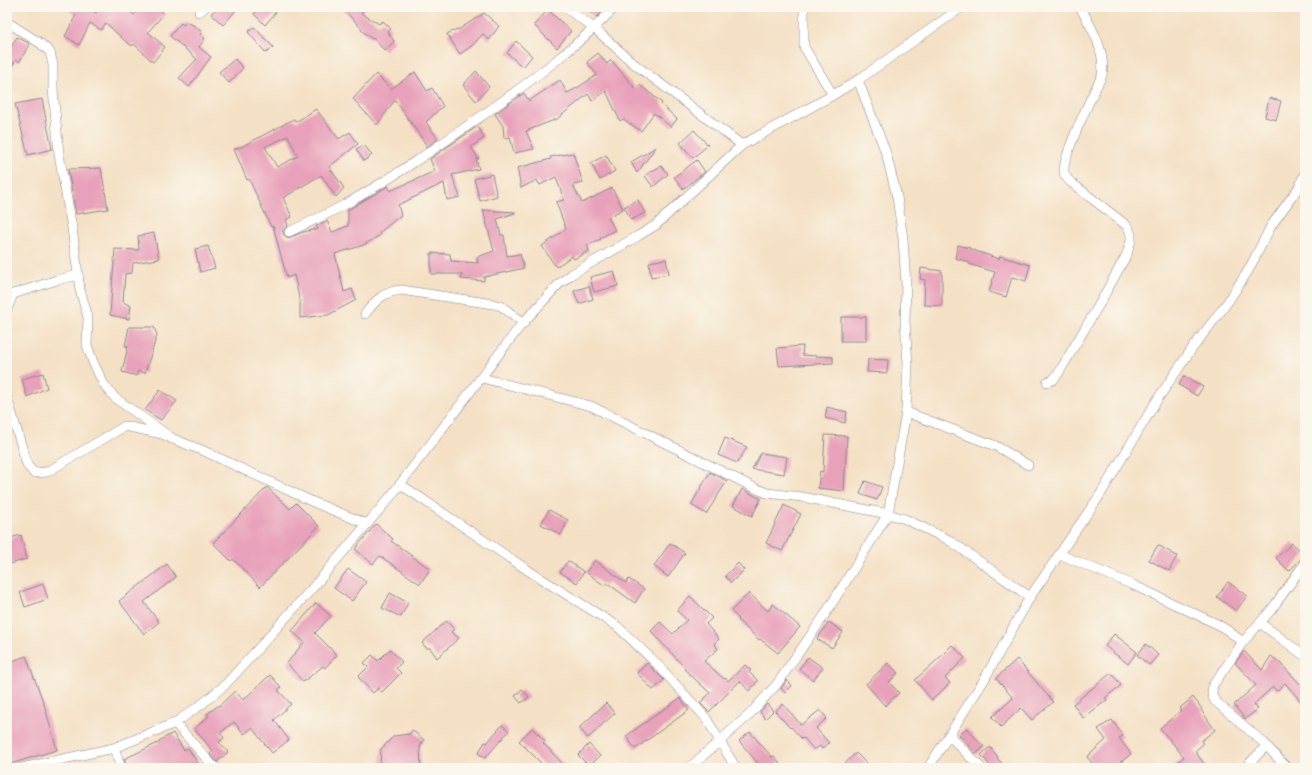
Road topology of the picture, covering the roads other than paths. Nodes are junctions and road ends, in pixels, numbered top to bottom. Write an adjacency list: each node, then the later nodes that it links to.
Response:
1 (565, 7): 7 (street)
2 (615, 7): 7 (street)
3 (804, 7): 9 (street)
4 (962, 7): 8 (street)
5 (1080, 7): 19 (street)
6 (7, 22): 13 (street)
7 (595, 28): 10 (street); 12 (street)
8 (858, 80): 9 (street); 21 (street)
9 (833, 95): 10 (street)
10 (742, 145): 17 (street)
11 (1305, 173): 27 (street)
12 (289, 232)
13 (78, 275): 14 (street); 22 (street)
14 (10, 295): 15 (street)
15 (7, 310)
16 (365, 314): 17 (street)
17 (524, 323): 18 (street)
18 (482, 378): 24 (street); 25 (street)
19 (1047, 382)
20 (7, 397): 22 (street)
21 (906, 412): 23 (street); 25 (street)
22 (173, 439): 26 (street)
23 (1028, 464)
24 (400, 484): 26 (street); 35 (street)
25 (888, 514): 29 (street); 35 (street)
26 (368, 524): 33 (street)
27 (1059, 554): 29 (street); 31 (street)
28 (1304, 566): 30 (street)
29 (1030, 597): 34 (street)
30 (1260, 623): 31 (street); 32 (street)
31 (1243, 642): 36 (street)
32 (1305, 656)
33 (174, 723): 37 (street); 41 (street)
34 (949, 735): 44 (street); 45 (street)
35 (720, 741): 42 (street); 43 (street)
36 (1266, 746): 46 (street); 47 (street)
37 (114, 748): 38 (street); 40 (street)
38 (42, 766): 39 (street)
39 (22, 768)
40 (120, 768)
41 (215, 768)
42 (689, 768)
43 (736, 768)
44 (928, 768)
45 (981, 768)
46 (1246, 768)
47 (1287, 768)

